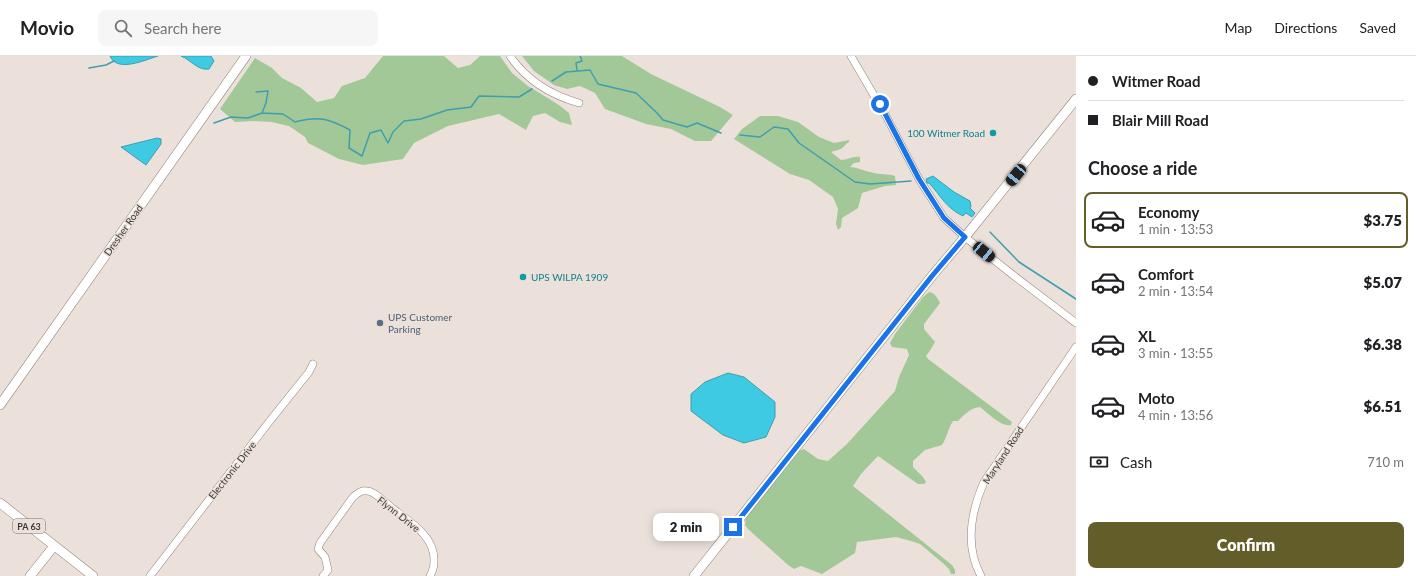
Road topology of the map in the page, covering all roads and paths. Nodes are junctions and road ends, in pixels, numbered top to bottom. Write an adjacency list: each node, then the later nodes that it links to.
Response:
1 (246, 56): 10 (main road, Dresher Road)
2 (510, 56): 5 (street)
3 (851, 56): 6 (street)
4 (1076, 99): 6 (main road)
5 (579, 104)
6 (965, 237): 7 (street); 18 (main road)
7 (1076, 323)
8 (1076, 346): 19 (street, Maryland Road)
9 (313, 364): 15 (street, Electronic Drive)
10 (0, 404)
11 (0, 503): 12 (main road, PA 63)
12 (54, 546): 13 (main road); 14 (main road, PA 63)
13 (30, 576)
14 (93, 576)
15 (150, 576)
16 (323, 576): 17 (street, Flynn Drive)
17 (430, 576)
18 (694, 576)
19 (981, 576)

